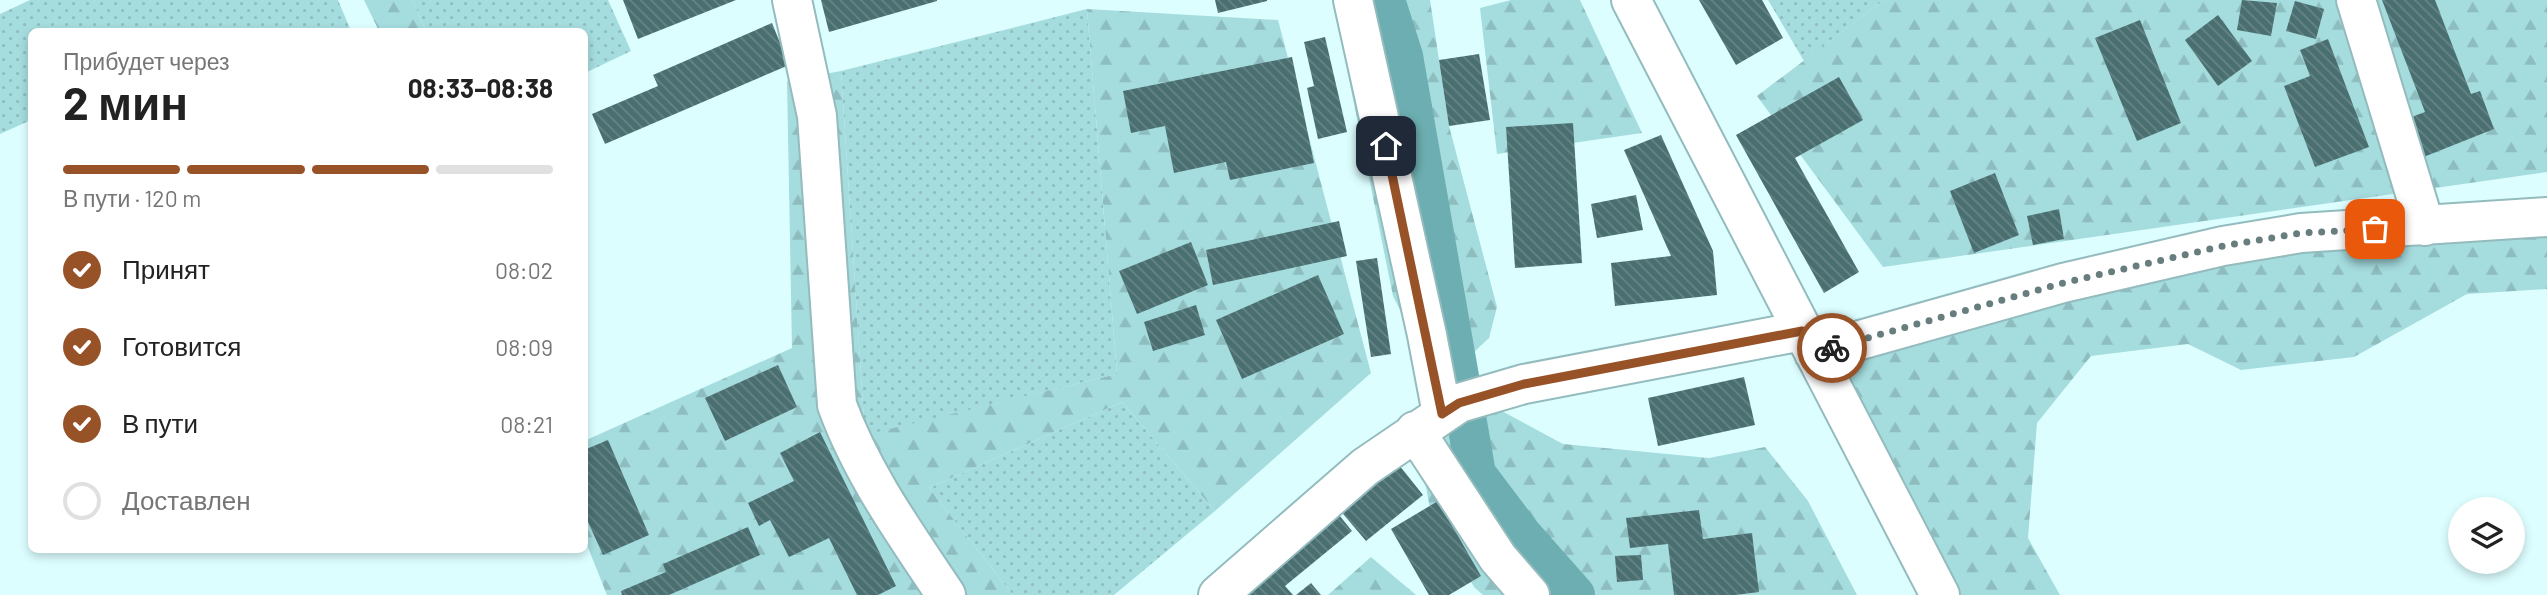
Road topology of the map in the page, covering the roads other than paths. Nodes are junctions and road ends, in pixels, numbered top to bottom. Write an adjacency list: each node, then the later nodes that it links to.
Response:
1 (792, 0): 9 (street)
2 (1353, 0): 8 (street)
3 (1631, 0): 7 (street)
4 (2356, 0): 6 (street)
5 (2547, 217): 6 (street)
6 (2425, 226): 7 (street)
7 (1808, 342): 8 (street); 12 (street)
8 (1439, 416): 10 (street); 11 (street)
9 (946, 595)
10 (1218, 595)
11 (1530, 595)
12 (1940, 595)

